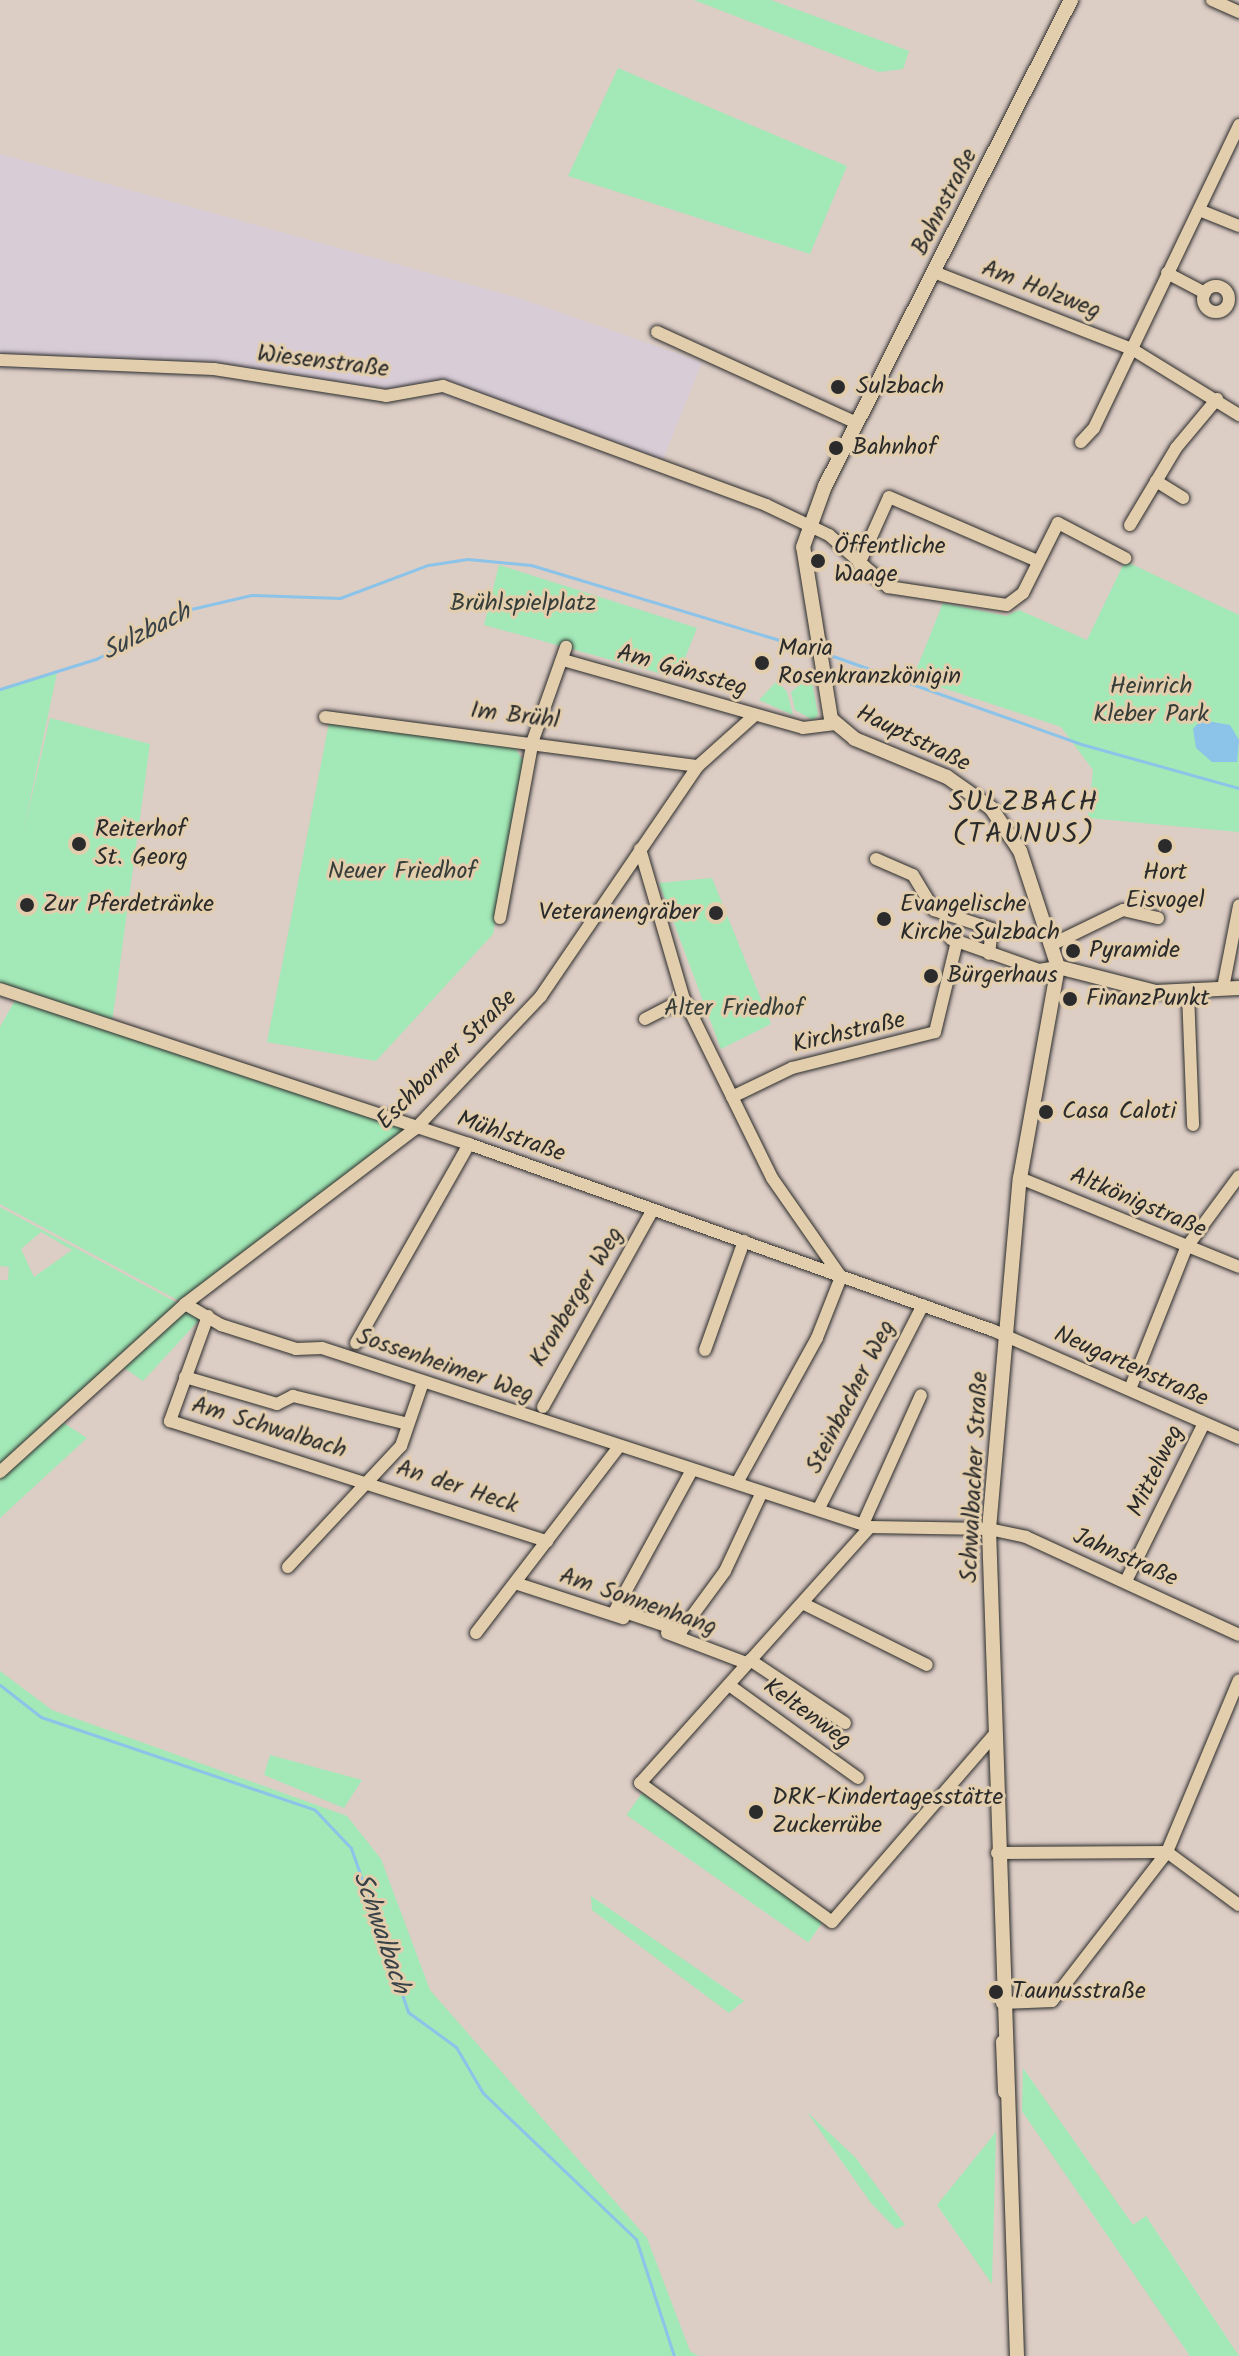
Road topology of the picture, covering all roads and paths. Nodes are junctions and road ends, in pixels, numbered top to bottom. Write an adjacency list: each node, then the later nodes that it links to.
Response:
1 (1071, 0): 7 (street, Bahnstraße)
2 (1212, 0): 3 (street)
3 (1239, 12)
4 (1239, 125): 5 (street)
5 (1199, 210): 6 (street); 8 (street)
6 (1239, 226)
7 (934, 272): 11 (street, Am Holzweg); 15 (street, Bahnstraße)
8 (1167, 273): 9 (street); 11 (street)
9 (1205, 293)
10 (657, 332): 15 (street)
11 (1132, 349): 13 (street, Am Holzweg); 16 (street)
12 (0, 360): 19 (street, Wiesenstraße)
13 (1217, 399): 14 (street, Am Holzweg); 17 (street)
14 (1239, 415)
15 (857, 423): 19 (street, Bahnstraße)
16 (1081, 442)
17 (1156, 481): 18 (street); 20 (street)
18 (1183, 498)
19 (807, 525): 23 (street, Wiesenstraße); 26 (street, Bahnstraße)
20 (1130, 525)
21 (1125, 558): 22 (street, Wiesenstraße)
22 (1035, 560): 23 (street, Wiesenstraße); 23 (street)
23 (859, 564)
24 (755, 715): 26 (street, Am Gänssteg); 27 (street, Am Gänssteg); 28 (street, Eschborner Straße)
25 (325, 717): 27 (street, Im Brühl)
26 (835, 724): 34 (street, Hauptstraße)
27 (533, 740): 28 (street, Im Brühl); 32 (street)
28 (698, 766): 29 (street, Eschborner Straße)
29 (640, 849): 40 (street); 44 (street, Eschborner Straße)
30 (876, 859): 35 (street)
31 (1239, 906): 37 (street)
32 (500, 918)
33 (1158, 918): 34 (street)
34 (1053, 944): 36 (street, Hauptstraße)
35 (989, 954): 36 (street); 42 (street, Kirchstraße)
36 (1058, 967): 39 (street); 47 (street, Schwalbacher Straße)
37 (1231, 988): 39 (street)
38 (0, 989): 44 (street, Mühlstraße)
39 (1188, 993): 43 (street)
40 (684, 999): 41 (street); 42 (street)
41 (645, 1019)
42 (732, 1097): 52 (street)
43 (1193, 1125)
44 (415, 1129): 45 (street, Mühlstraße); 53 (street, Eschborner Straße)
45 (469, 1144): 48 (street, Mühlstraße); 57 (street)
46 (1239, 1176): 50 (street)
47 (1020, 1178): 50 (street, Altkönigstraße); 56 (street, Schwalbacher Straße)
48 (652, 1211): 49 (street, Mühlstraße); 63 (street, Kronberger Weg)
49 (744, 1241): 52 (street, Mühlstraße); 58 (street)
50 (1186, 1248): 51 (street, Altkönigstraße); 61 (street)
51 (1239, 1267)
52 (841, 1277): 54 (street, Mühlstraße); 71 (street)
53 (185, 1304): 55 (street, Sossenheimer Weg); 69 (street, Eschborner Straße)
54 (923, 1305): 56 (street, Mühlstraße); 73 (street, Steinbacher Weg)
55 (208, 1316): 59 (street, Am Schwalbach); 60 (street, Sossenheimer Weg)
56 (1005, 1335): 61 (street, Neugartenstraße); 75 (street, Schwalbacher Straße)
57 (356, 1343)
58 (705, 1350)
59 (185, 1377): 65 (street); 70 (street, Am Schwalbach)
60 (423, 1382): 65 (street, An der Heck); 67 (street, Sossenheimer Weg)
61 (1130, 1389): 64 (street, Neugartenstraße)
62 (921, 1395): 74 (street)
63 (543, 1407)
64 (1204, 1423): 66 (street, Neugartenstraße); 78 (street, Mittelweg)
65 (408, 1424): 70 (street, An der Heck)
66 (1239, 1438)
67 (618, 1448): 68 (street, Sossenheimer Weg); 76 (street)
68 (692, 1470): 71 (street, Sossenheimer Weg); 72 (street)
69 (0, 1472)
70 (370, 1482): 76 (street, An der Heck); 77 (street)
71 (737, 1483): 72 (street, Sossenheimer Weg)
72 (762, 1492): 73 (street, Sossenheimer Weg)
73 (819, 1508): 74 (street, Sossenheimer Weg)
74 (866, 1525): 75 (street, Sossenheimer Weg); 80 (street, Keltenweg)
75 (989, 1529): 78 (street, Jahnstraße); 88 (street, Schwalbacher Straße)
76 (547, 1541): 79 (street)
77 (288, 1567)
78 (1126, 1581): 82 (street, Jahnstraße)
79 (515, 1583): 81 (street); 83 (street, Am Sonnenhang)
80 (804, 1604): 83 (street, Keltenweg); 84 (street)
81 (476, 1633)
82 (1239, 1635)
83 (748, 1662): 86 (street, Keltenweg); 87 (street, Keltenweg)
84 (927, 1665)
85 (1239, 1680): 90 (street)
86 (729, 1685): 88 (street, Keltenweg); 89 (street, Keltenweg)
87 (845, 1723)
88 (993, 1736): 91 (street, Schwalbacher Straße)
89 (858, 1778)
90 (1167, 1852): 91 (street); 92 (street); 93 (street)
91 (997, 1853): 93 (street, Schwalbacher Straße)
92 (1239, 1905)
93 (1002, 2003): 94 (street, Schwalbacher Straße)
94 (1017, 2356)

